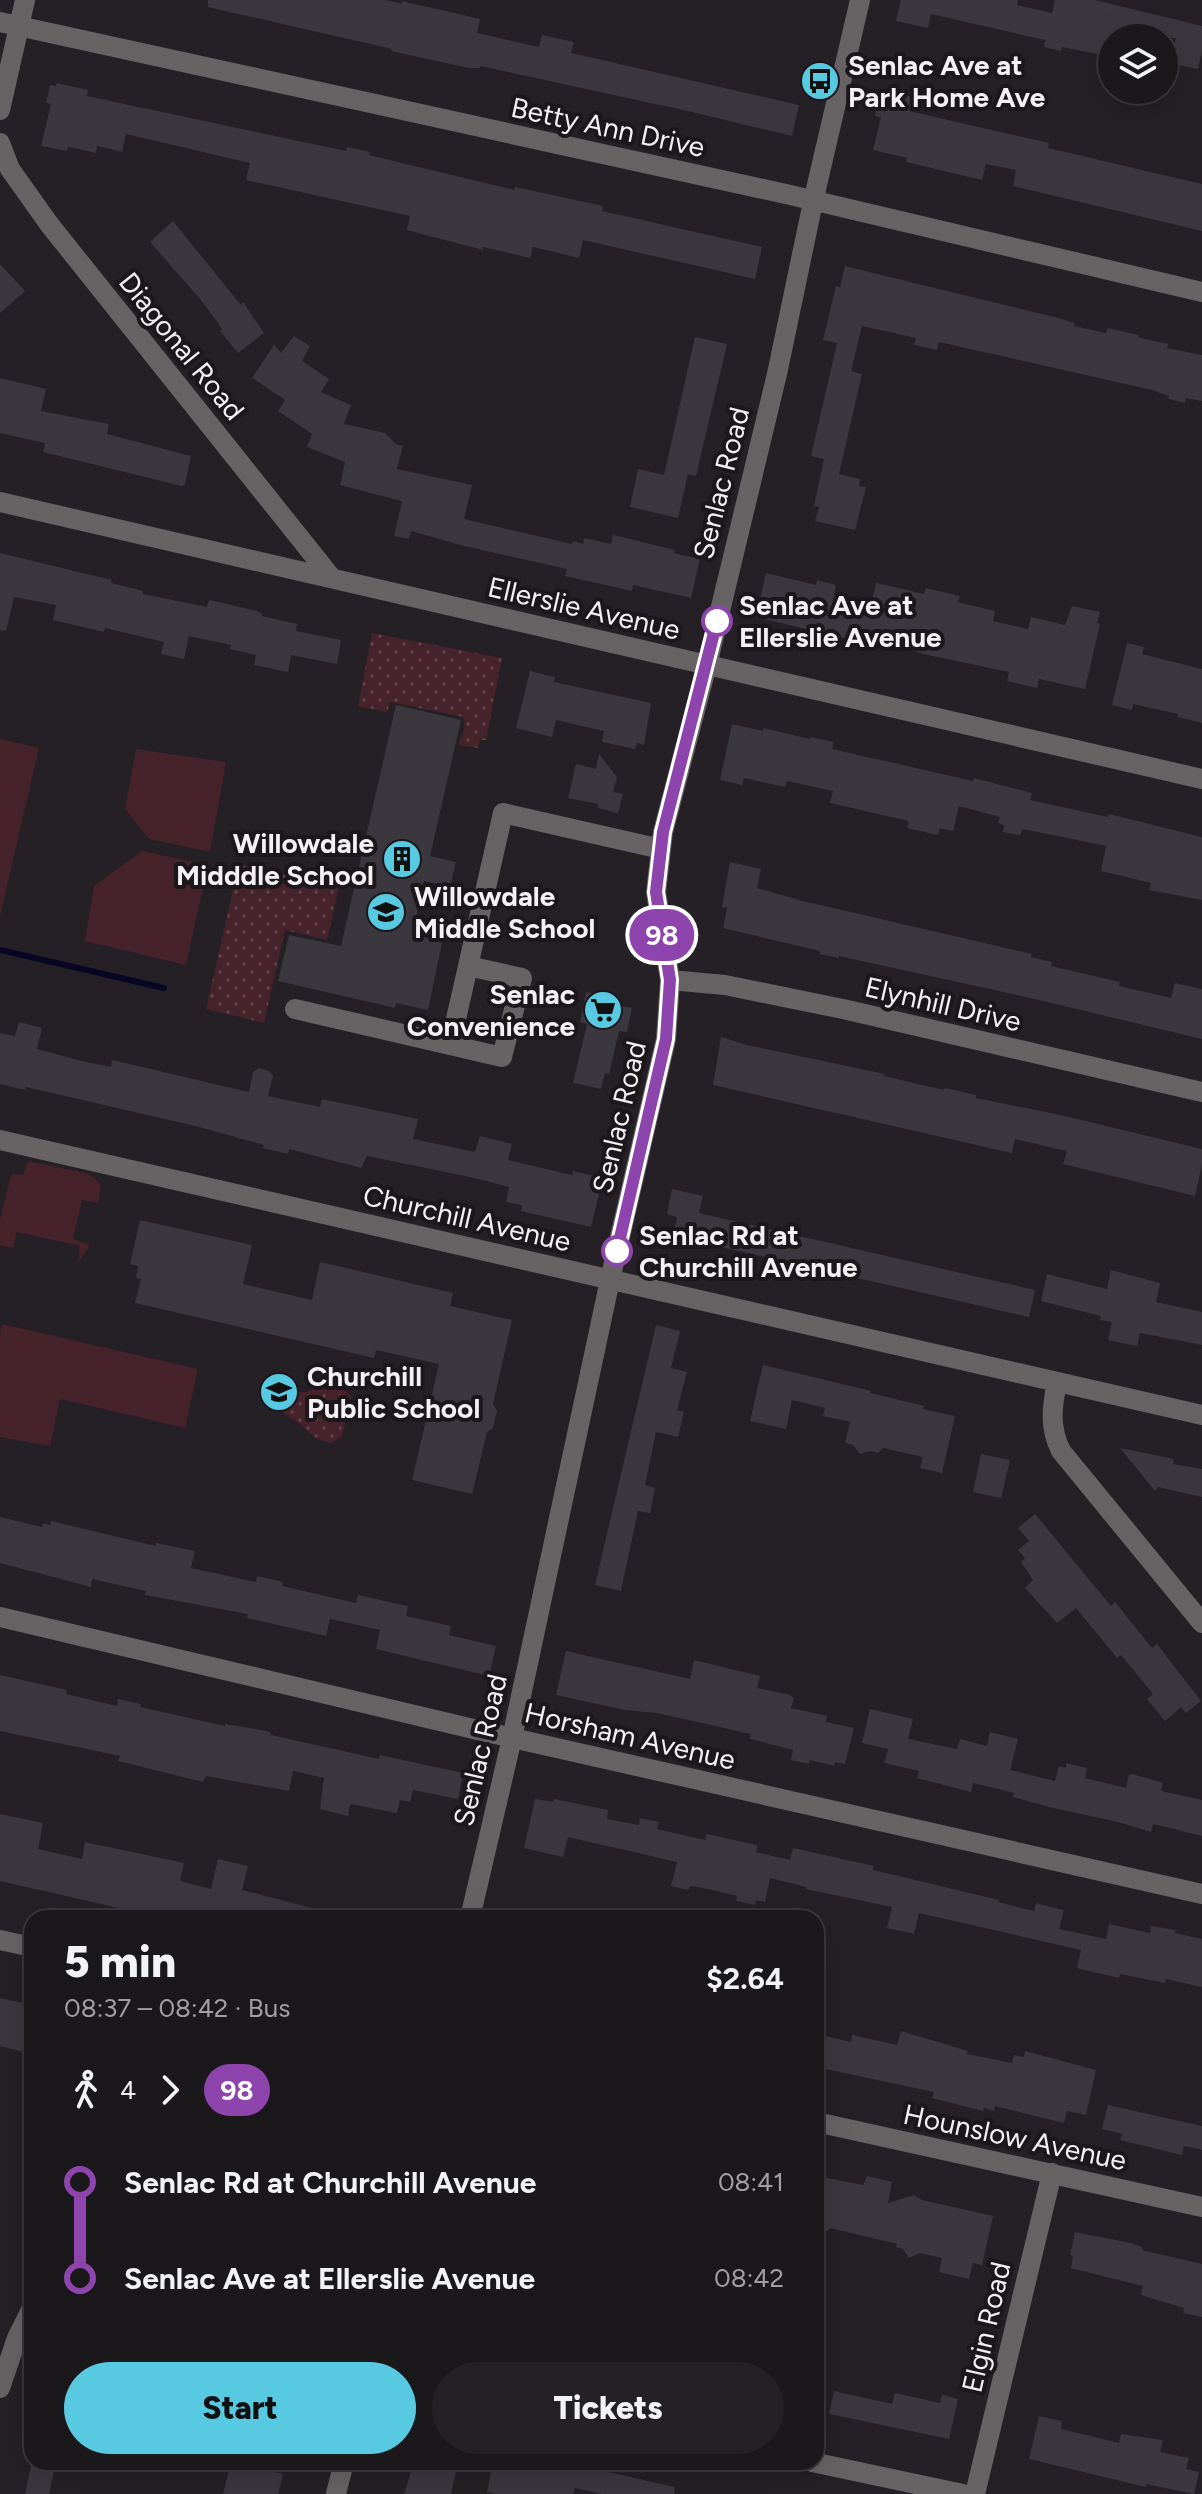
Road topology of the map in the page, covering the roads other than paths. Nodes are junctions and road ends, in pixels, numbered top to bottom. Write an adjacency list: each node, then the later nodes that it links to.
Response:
1 (25, 0): 4 (street)
2 (860, 0): 7 (street, Senlac Road)
3 (0, 22): 4 (street, Betty Ann Drive)
4 (21, 26): 5 (street); 7 (street, Betty Ann Drive)
5 (0, 110)
6 (0, 143): 10 (street, Diagonal Road)
7 (813, 202): 8 (street, Betty Ann Drive); 11 (street, Senlac Road)
8 (1202, 292)
9 (0, 502): 10 (street, Ellerslie Avenue)
10 (331, 577): 11 (street, Ellerslie Avenue)
11 (707, 665): 12 (street, Ellerslie Avenue); 13 (street, Senlac Road)
12 (1202, 779)
13 (661, 849): 14 (street); 15 (street, Senlac Road)
14 (468, 966): 17 (street); 17 (street)
15 (670, 980): 18 (street, Elynhill Drive); 20 (street, Senlac Road)
16 (295, 1009): 17 (street)
17 (450, 1045)
18 (1202, 1092)
19 (1, 1147): 20 (street, Churchill Avenue)
20 (610, 1280): 21 (street, Churchill Avenue); 25 (street, Senlac Road)
21 (1057, 1382): 22 (street, Churchill Avenue); 24 (street)
22 (1202, 1415)
23 (0, 1617): 25 (street, Horsham Avenue)
24 (1202, 1623)
25 (512, 1738): 26 (street, Horsham Avenue); 27 (street, Senlac Road)
26 (1202, 1894)
27 (472, 1910)
28 (0, 1940): 29 (street)
29 (24, 1945)
30 (824, 2124): 31 (street, Hounslow Avenue)
31 (1052, 2173): 32 (street, Hounslow Avenue); 39 (street, Elgin Road)
32 (1202, 2207)
33 (24, 2324): 34 (street)
34 (0, 2388)
35 (824, 2465): 38 (street)
36 (342, 2470): 37 (street)
37 (336, 2494)
38 (963, 2494)
39 (975, 2494)

